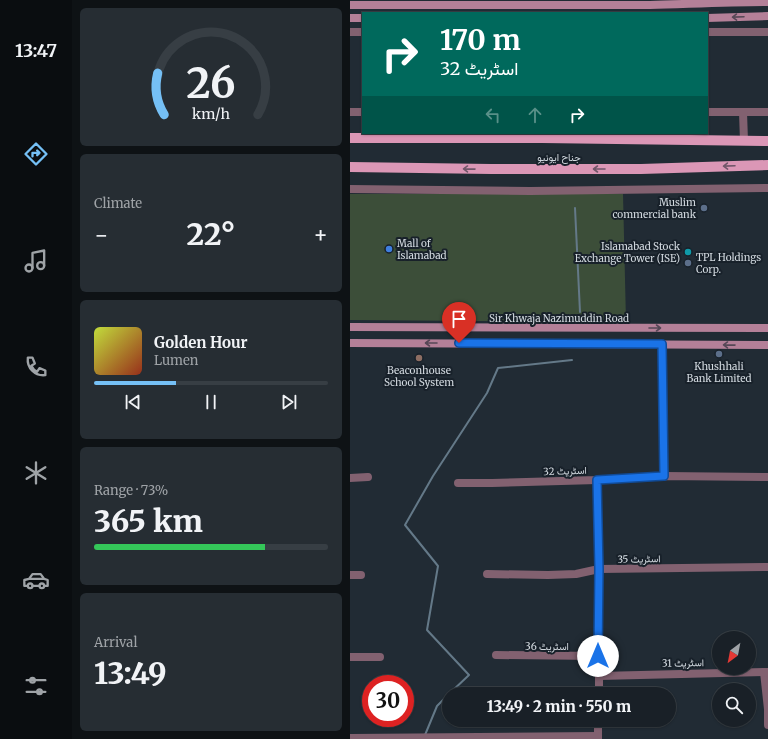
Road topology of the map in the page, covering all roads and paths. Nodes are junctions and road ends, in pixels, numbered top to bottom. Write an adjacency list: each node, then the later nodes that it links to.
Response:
1 (751, 1): 2 (main road); 3 (main road)
2 (767, 2)
3 (693, 4): 4 (main road); 5 (main road)
4 (350, 5)
5 (694, 12)
6 (768, 16): 9 (main road, one-way to 9)
7 (350, 18): 8 (main road)
8 (362, 18)
9 (708, 18)
10 (350, 32): 11 (street)
11 (362, 32)
12 (708, 32): 13 (street)
13 (768, 32)
14 (350, 112): 15 (street)
15 (362, 112)
16 (708, 112): 17 (street)
17 (743, 112): 18 (street); 20 (street)
18 (768, 112)
19 (350, 138): 20 (main road, جناح ایونیو)
20 (744, 141): 21 (main road, جناح ایونیو)
21 (768, 141)
22 (768, 165): 23 (main road, جناح ایونیو, one-way to 23)
23 (350, 167)
24 (768, 188): 25 (street)
25 (350, 189)
26 (350, 328): 27 (main road, Sir Khwaja Nazimuddin Road, one-way to 27)
27 (768, 328)
28 (350, 343): 29 (main road, one-way to 28)
29 (662, 344): 30 (main road, one-way to 29); 31 (street)
30 (768, 345)
31 (664, 476): 33 (street, اسٹریٹ 32); 35 (street, اسٹریٹ 32)
32 (368, 477): 34 (street)
33 (768, 477)
34 (350, 478)
35 (597, 480): 36 (street, اسٹریٹ 32); 38 (street)
36 (458, 483)
37 (768, 568): 38 (street, اسٹریٹ 35)
38 (599, 569): 39 (street, اسٹریٹ 35); 44 (street)
39 (487, 574)
40 (350, 575): 41 (street)
41 (361, 575)
42 (350, 656): 45 (street)
43 (496, 656): 44 (street, اسٹریٹ 36)
44 (598, 656): 47 (street)
45 (380, 657)
46 (766, 672): 47 (street, اسٹریٹ 31); 49 (street)
47 (599, 676): 48 (street)
48 (599, 687)
49 (768, 725)
50 (598, 737): 51 (street)
51 (350, 738)

